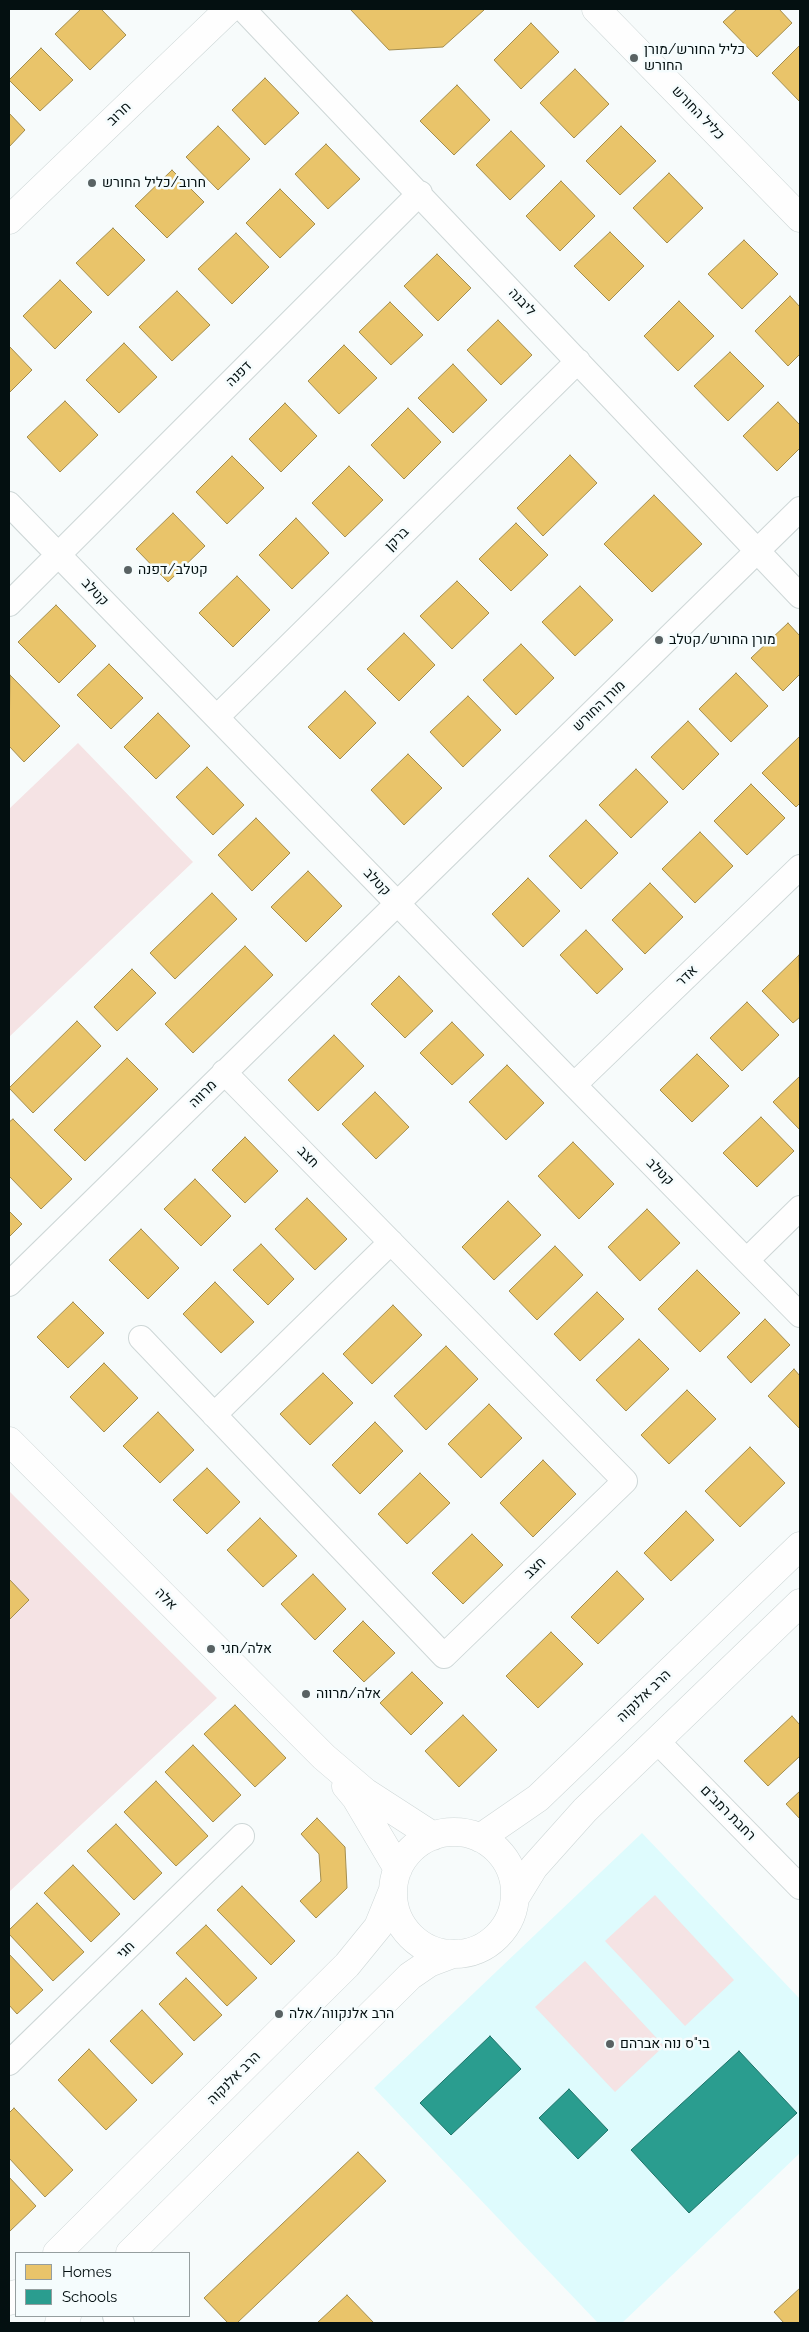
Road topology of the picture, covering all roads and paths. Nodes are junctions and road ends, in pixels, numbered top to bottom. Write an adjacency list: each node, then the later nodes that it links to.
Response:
1 (229, 9): 6 (main road, חרוב)
2 (243, 9): 4 (street, ליבנה)
3 (596, 9): 5 (main road, כליל החורש)
4 (420, 193): 7 (street, ליבנה); 11 (street, דפנה)
5 (800, 218)
6 (9, 220)
7 (578, 361): 10 (street, ליבנה); 14 (street, ברקן)
8 (9, 504): 11 (street, קטלב)
9 (800, 509): 10 (street, מורן החורש)
10 (757, 551): 12 (street, ליבנה); 16 (street, מורן החורש)
11 (58, 554): 13 (street, דפנה); 14 (street, קטלב)
12 (800, 596)
13 (9, 604)
14 (217, 716): 16 (street, קטלב)
15 (800, 866): 18 (street, אדר)
16 (397, 903): 17 (street, מרווה); 18 (street, קטלב)
17 (224, 1072): 20 (street, חצב); 22 (street, מרווה)
18 (574, 1085): 21 (street, קטלב)
19 (800, 1208): 21 (street)
20 (391, 1242): 25 (street); 25 (street, חצב)
21 (747, 1260): 23 (street, קטלב)
22 (9, 1284)
23 (800, 1315)
24 (141, 1338): 25 (street, חצב)
25 (214, 1415)
26 (9, 1442): 30 (main road, אלה)
27 (800, 1546): 33 (main road, הרב אלנקוה)
28 (800, 1602): 29 (main road)
29 (656, 1740): 35 (street, רחבת רמב"ם); 36 (main road)
30 (324, 1757): 32 (main road, אלה); 34 (main road, אלה)
31 (242, 1836): 38 (street, חגי)
32 (433, 1836): 33 (main road); 34 (main road)
33 (480, 1838): 36 (main road)
34 (396, 1880): 37 (main road); 39 (main road, הרב אלנקוה)
35 (800, 1886)
36 (515, 1898): 37 (main road)
37 (453, 1954): 40 (main road)
38 (9, 2063)
39 (58, 2252)
40 (131, 2252)

